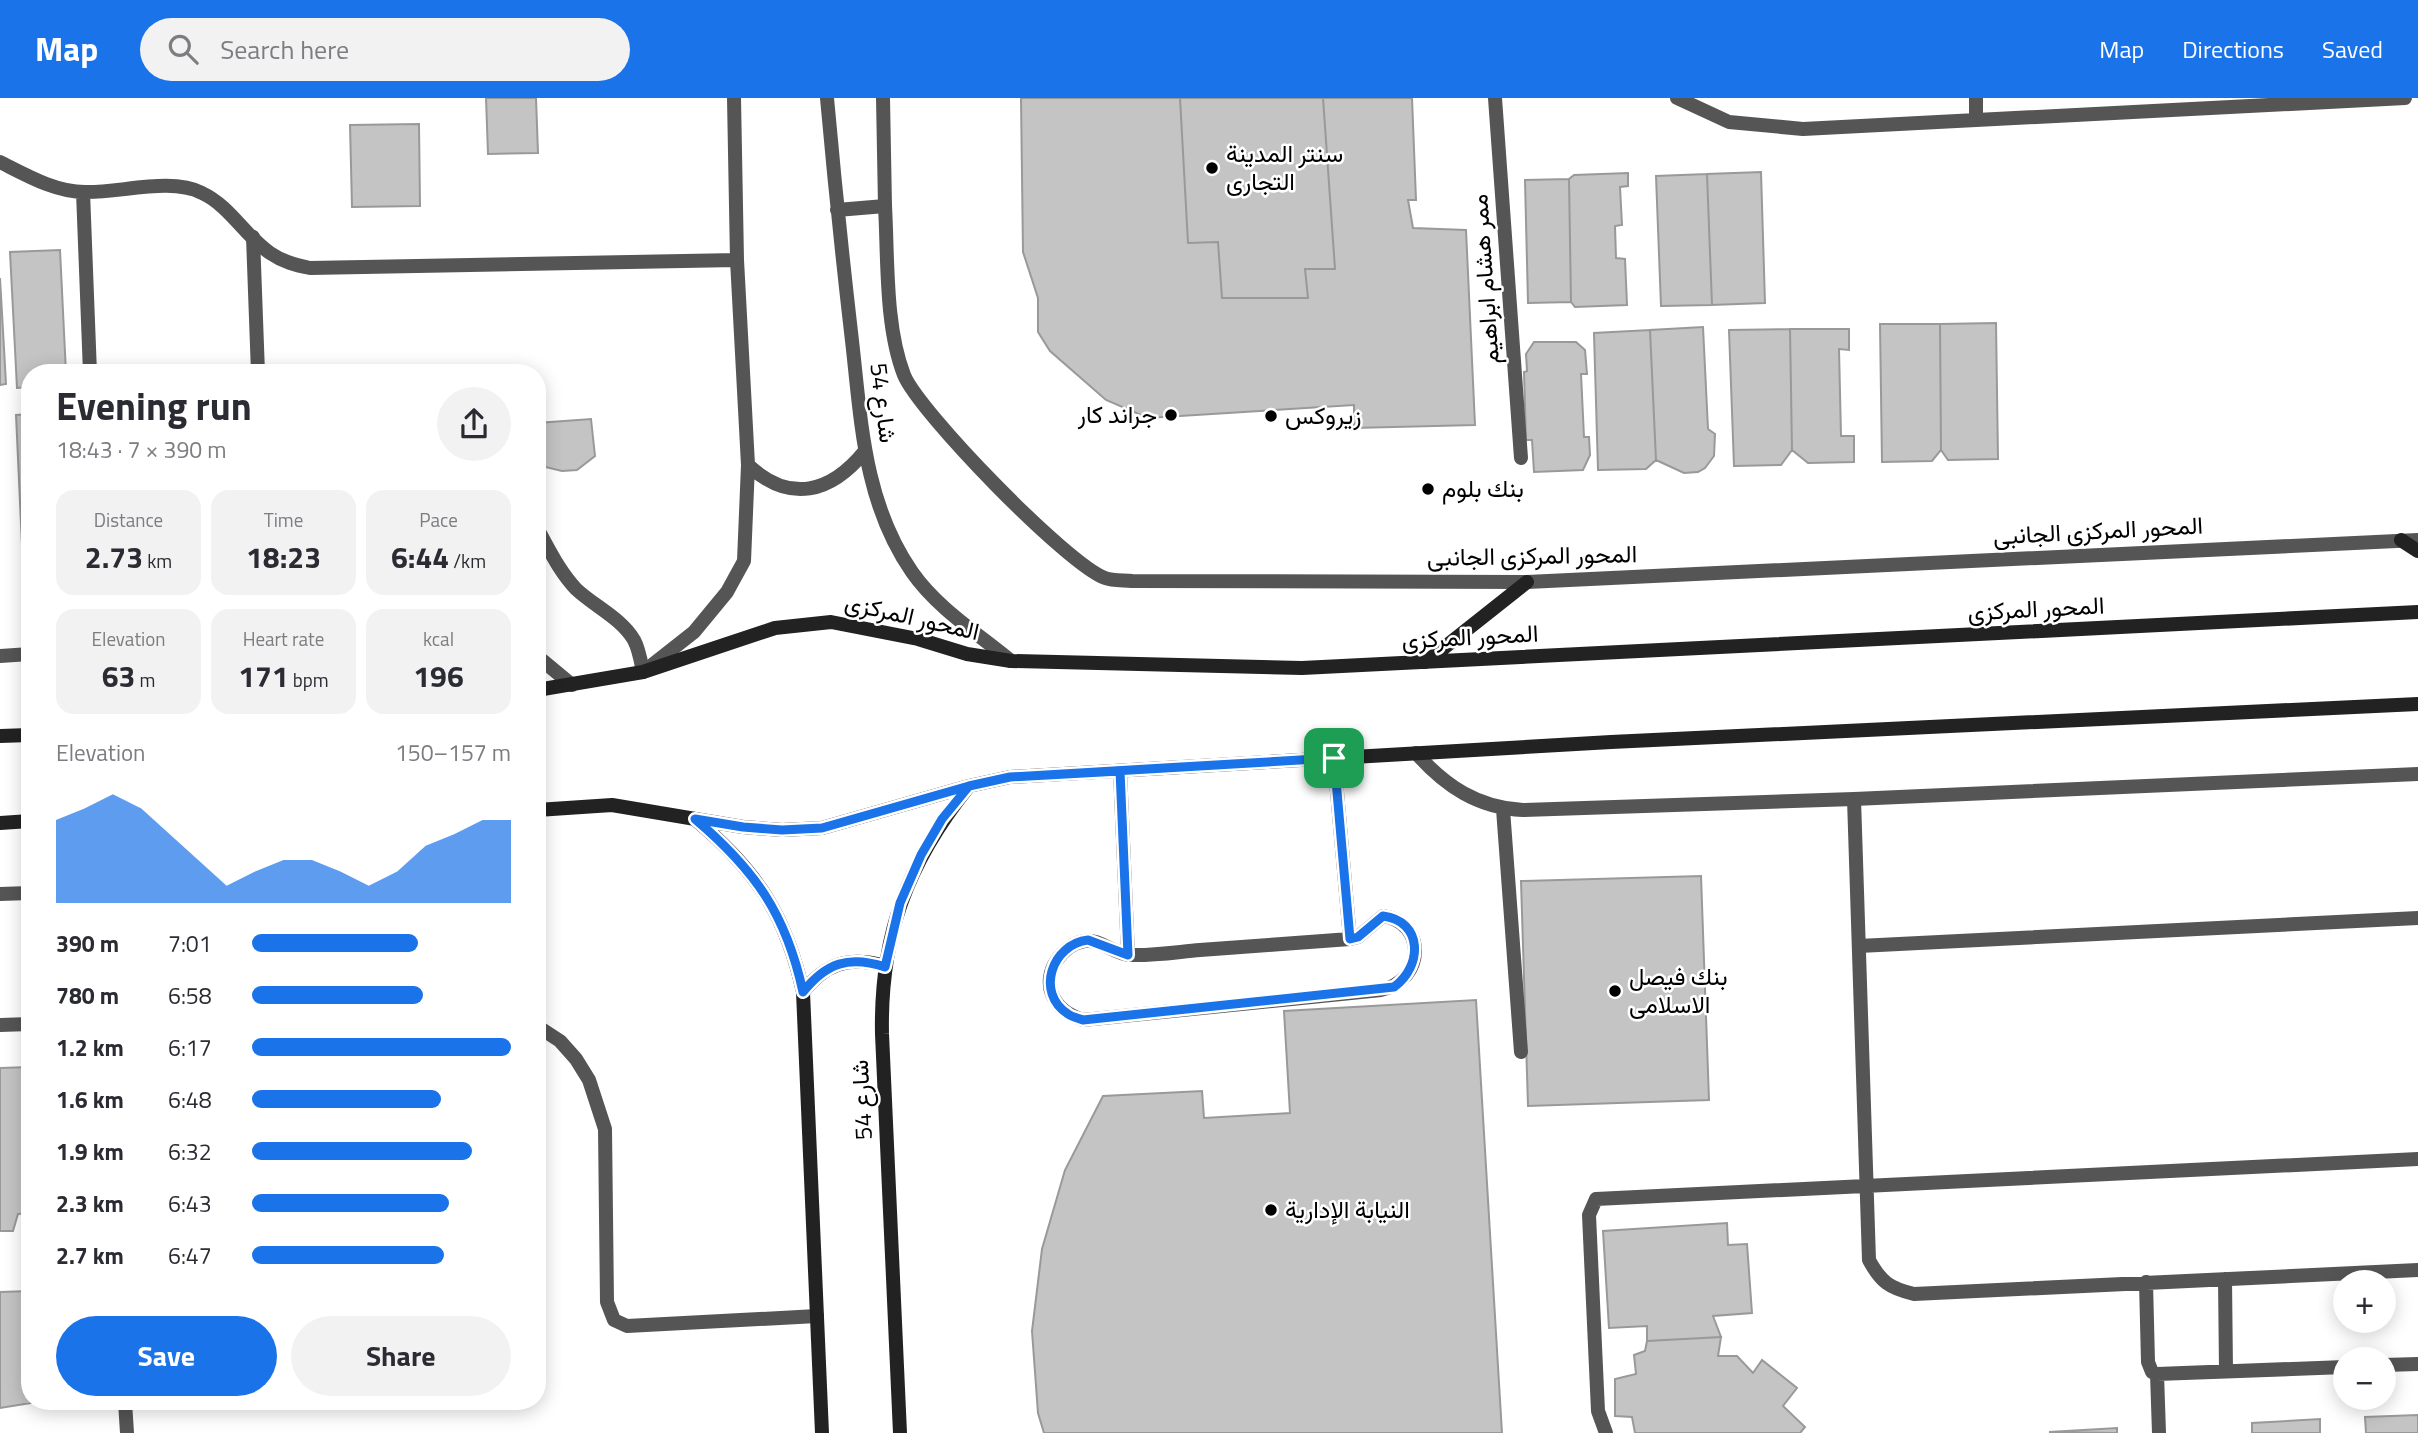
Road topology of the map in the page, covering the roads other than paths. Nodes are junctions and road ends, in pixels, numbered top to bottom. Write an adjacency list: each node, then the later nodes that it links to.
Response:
1 (734, 98): 15 (street)
2 (827, 98): 13 (street, شارع 54)
3 (883, 98): 12 (street, المحور المركزى الجانبى)
4 (1495, 98): 19 (street, ممر هشام ابراهيم)
5 (1677, 98): 9 (street)
6 (1976, 98): 9 (street)
7 (2404, 98): 8 (street)
8 (2347, 99): 9 (street)
9 (1976, 120)
10 (0, 162): 11 (street)
11 (83, 192): 14 (street); 16 (street)
12 (885, 206): 13 (street); 25 (street, المحور المركزى الجانبى)
13 (836, 210): 18 (street, شارع 54)
14 (253, 237): 15 (street); 17 (street)
15 (737, 260): 20 (street)
16 (90, 364)
17 (258, 364)
18 (865, 451): 20 (street); 29 (street, شارع 54)
19 (1521, 458)
20 (748, 465): 32 (street)
21 (2401, 540): 22 (street, المحور المركزى الجانبى); 24 (main road); 25 (street, المحور المركزى الجانبى)
22 (2418, 540)
23 (546, 544): 32 (street)
24 (2418, 551)
25 (1527, 582): 30 (main road)
26 (2418, 612): 30 (main road, المحور المركزى)
27 (21, 655): 28 (street)
28 (0, 656)
29 (1011, 661): 30 (main road, المحور المركزى); 32 (main road, المحور المركزى)
30 (1426, 662)
31 (546, 663): 33 (street)
32 (643, 672): 33 (main road, المحور المركزى)
33 (572, 685): 34 (main road, المحور المركزى)
34 (546, 689)
35 (2418, 704): 38 (main road)
36 (21, 735): 37 (main road)
37 (0, 736)
38 (1416, 753): 39 (main road); 45 (street)
39 (1334, 758): 40 (main road); 52 (street)
40 (1120, 771): 42 (main road); 54 (street)
41 (2418, 774): 43 (street)
42 (969, 786): 46 (main road); 55 (main road, شارع 54)
43 (1854, 799): 45 (street); 53 (street)
44 (546, 809): 46 (main road)
45 (1503, 809): 60 (street)
46 (695, 819): 56 (main road)
47 (21, 822): 48 (main road)
48 (0, 823)
49 (21, 893): 50 (street)
50 (0, 894)
51 (2418, 918): 53 (street)
52 (1350, 939): 54 (street); 54 (street)
53 (1859, 946): 62 (street)
54 (1128, 955)
55 (885, 967): 56 (main road); 75 (main road, شارع 54)
56 (803, 992): 66 (main road)
57 (21, 1024): 58 (street)
58 (0, 1025)
59 (546, 1032): 66 (street)
60 (1521, 1052)
61 (2418, 1159): 62 (street)
62 (1867, 1185): 65 (street); 76 (street)
63 (2418, 1270): 64 (street)
64 (2225, 1279): 65 (street); 70 (street)
65 (2146, 1282): 71 (street)
66 (817, 1315): 74 (main road)
67 (2418, 1364): 68 (street)
68 (2396, 1365)
69 (2333, 1367): 70 (street)
70 (2226, 1371): 71 (street)
71 (2157, 1374): 77 (street)
72 (126, 1410): 73 (street)
73 (127, 1433)
74 (822, 1433)
75 (900, 1433)
76 (1606, 1433)
77 (2159, 1433)

